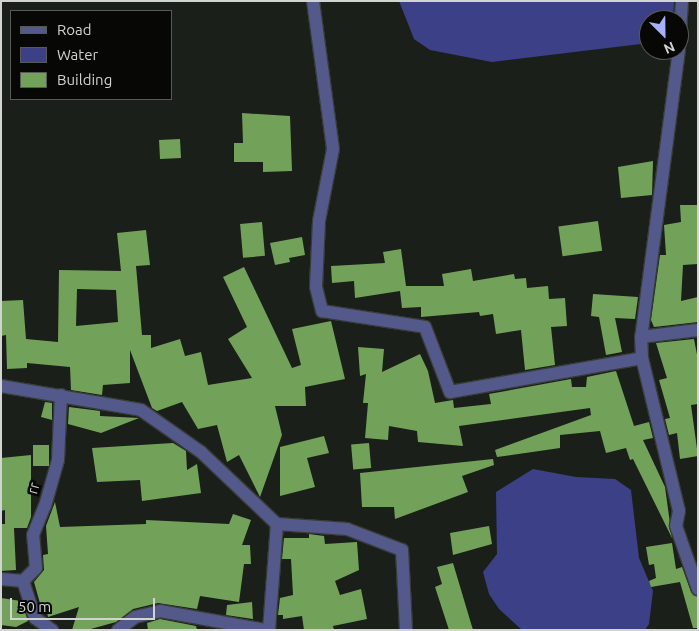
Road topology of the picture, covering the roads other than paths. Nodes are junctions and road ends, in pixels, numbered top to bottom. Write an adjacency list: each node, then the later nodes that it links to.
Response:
1 (313, 1): 5 (street)
2 (678, 60): 4 (street)
3 (698, 330): 4 (street)
4 (642, 337): 5 (street)
5 (642, 358): 11 (street)
6 (1, 386): 7 (street)
7 (61, 395): 8 (street); 10 (street, rr)
8 (277, 524): 14 (street); 15 (street)
9 (1, 579): 10 (street)
10 (23, 581): 12 (street)
11 (698, 589)
12 (52, 630)
13 (118, 630): 14 (street)
14 (268, 630)
15 (406, 630)

